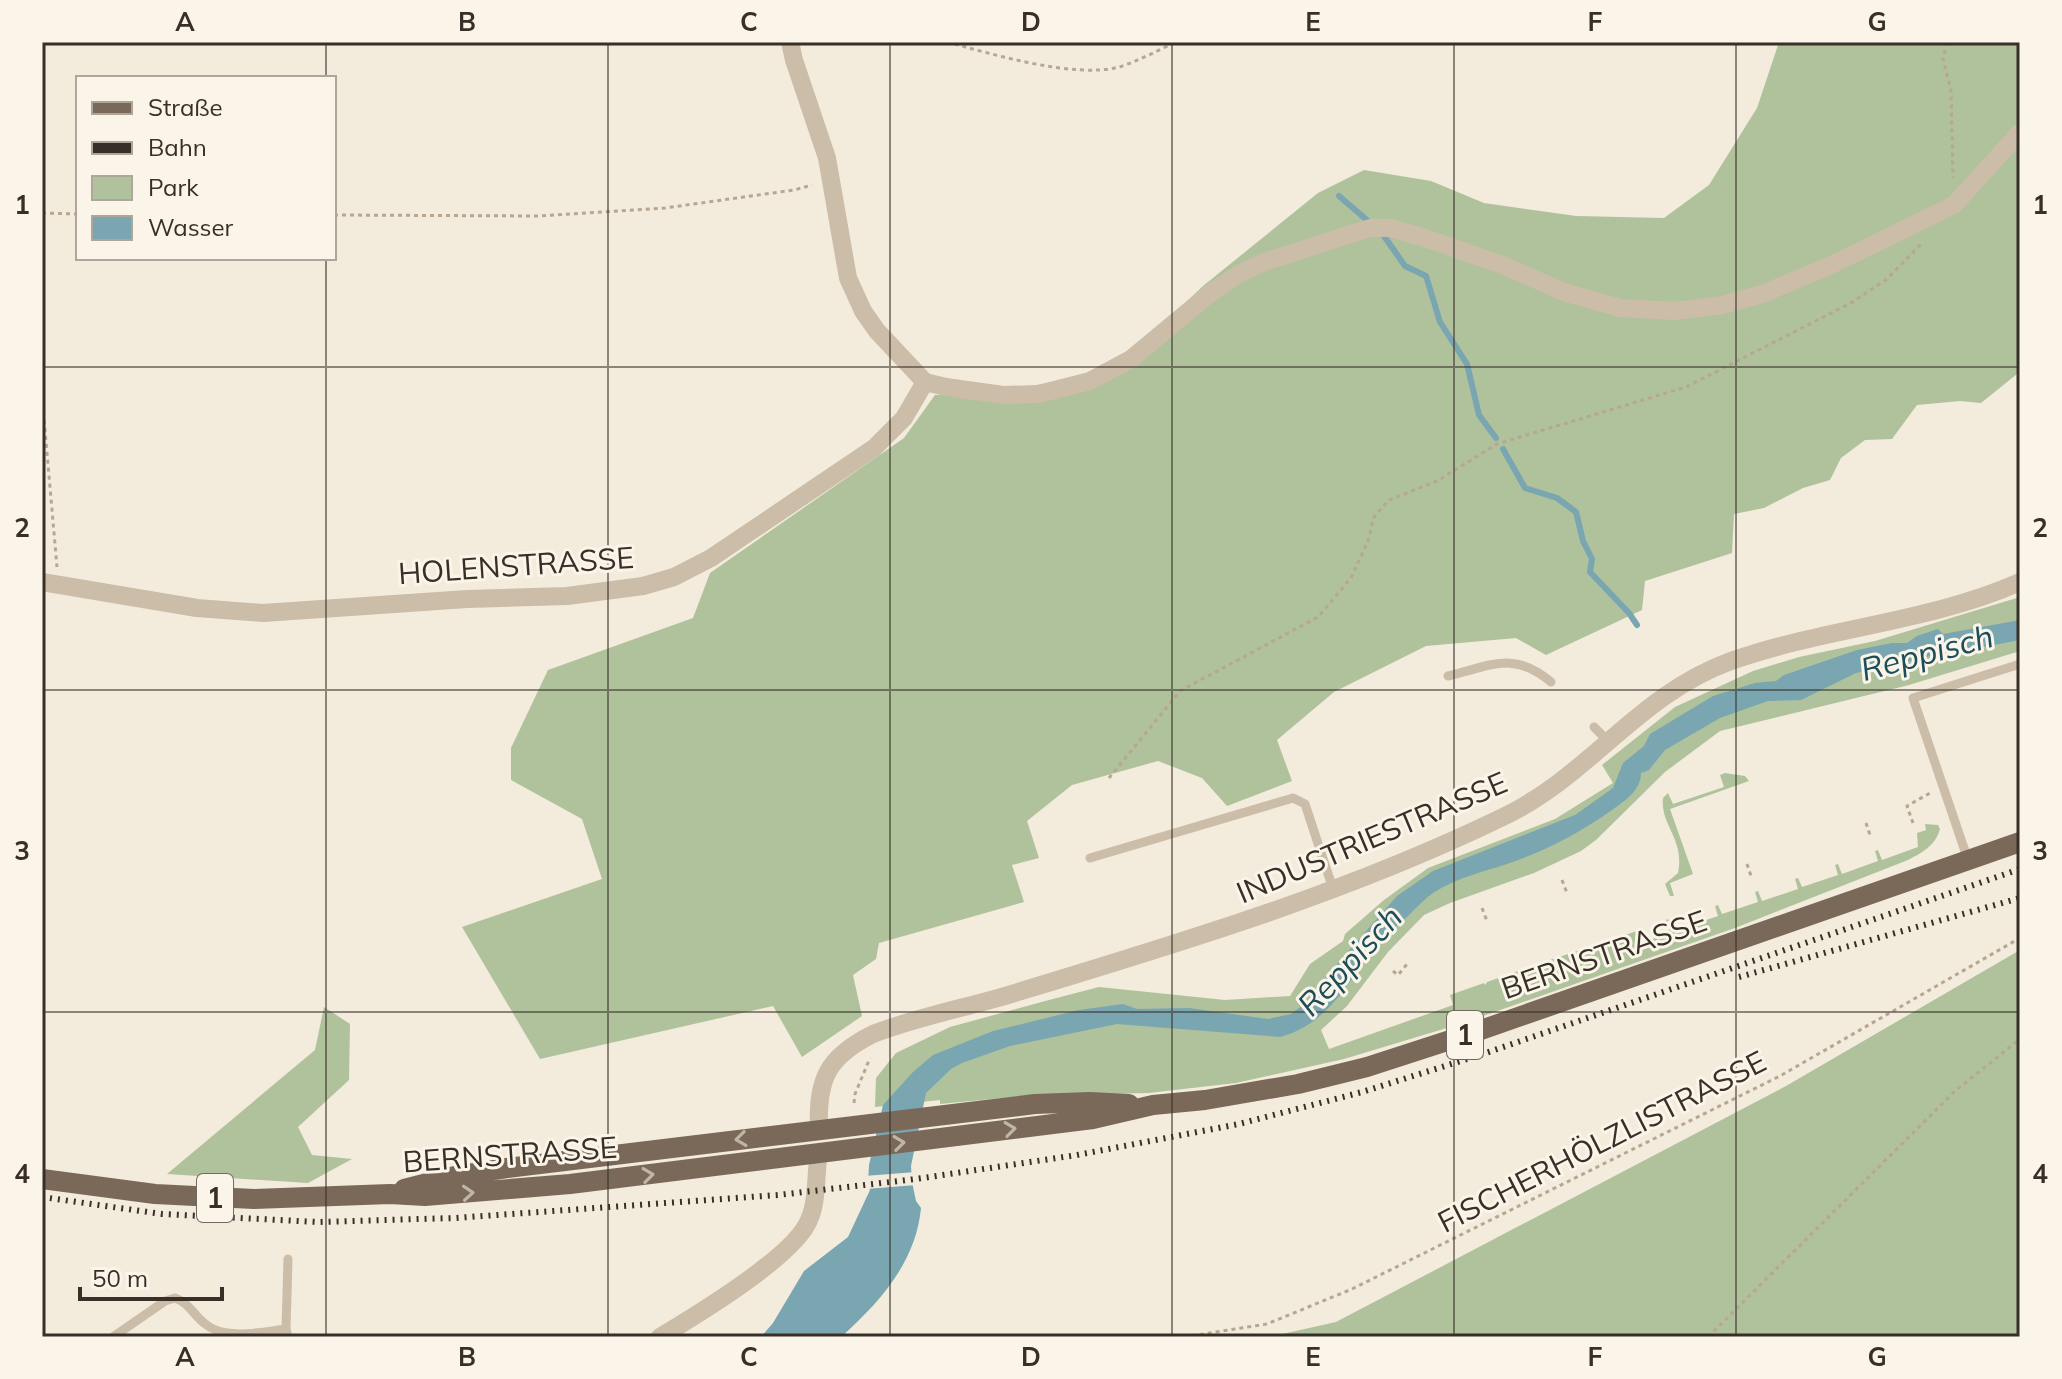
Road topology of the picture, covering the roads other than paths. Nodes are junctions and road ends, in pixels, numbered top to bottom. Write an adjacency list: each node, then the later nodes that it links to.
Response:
1 (790, 42): 3 (street)
2 (2020, 132): 3 (street)
3 (925, 382): 4 (street, HOLENSTRASSE)
4 (50, 582)
5 (2020, 582): 10 (street, INDUSTRIESTRASSE)
6 (2020, 664): 13 (lane)
7 (1448, 676): 8 (lane)
8 (1551, 682)
9 (1594, 727): 10 (lane)
10 (1608, 741): 14 (street, INDUSTRIESTRASSE)
11 (2020, 842): 13 (main road, BERNSTRASSE / 1)
12 (1090, 858): 14 (lane)
13 (1968, 860): 15 (main road, BERNSTRASSE / 1)
14 (1333, 889): 16 (street, INDUSTRIESTRASSE)
15 (1153, 1105): 16 (main road, BERNSTRASSE / 1); 17 (main road, BERNSTRASSE / 1, one-way to 15)
16 (819, 1130): 17 (main road); 19 (main road, BERNSTRASSE / 1, one-way to 19)
17 (819, 1153): 19 (main road, BERNSTRASSE / 1, one-way to 17); 23 (street)
18 (42, 1179): 19 (main road, 1)
19 (390, 1194)
20 (288, 1259): 21 (lane)
21 (287, 1333): 22 (lane)
22 (113, 1337)
23 (660, 1337)

